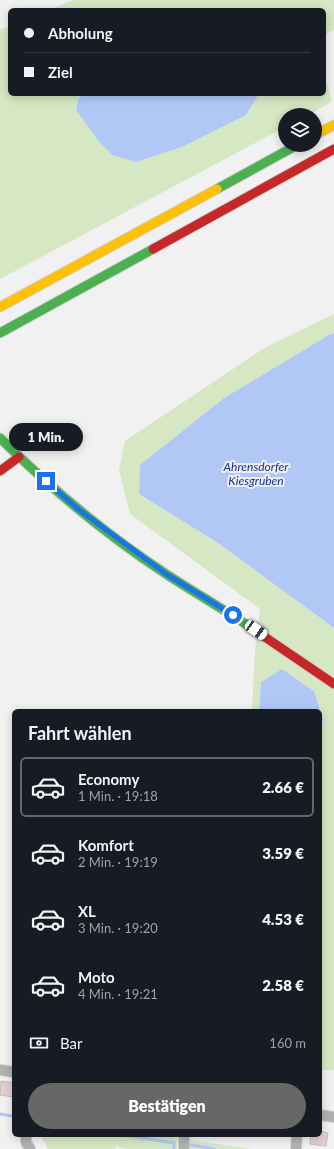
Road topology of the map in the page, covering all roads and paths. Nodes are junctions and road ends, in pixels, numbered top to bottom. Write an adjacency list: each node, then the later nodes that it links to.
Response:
1 (334, 125): 2 (main road)
2 (322, 131)
3 (334, 149): 6 (main road)
4 (284, 152): 5 (main road)
5 (0, 307)
6 (0, 333)
7 (0, 438): 8 (main road)
8 (19, 457): 9 (main road); 10 (main road)
9 (0, 471)
10 (334, 684)
11 (0, 1070): 12 (street)
12 (12, 1072)
13 (322, 1115): 14 (street)
14 (334, 1117)
15 (26, 1137): 18 (street)
16 (184, 1137): 19 (street)
17 (297, 1137): 20 (street)
18 (30, 1149)
19 (184, 1149)
20 (296, 1149)

